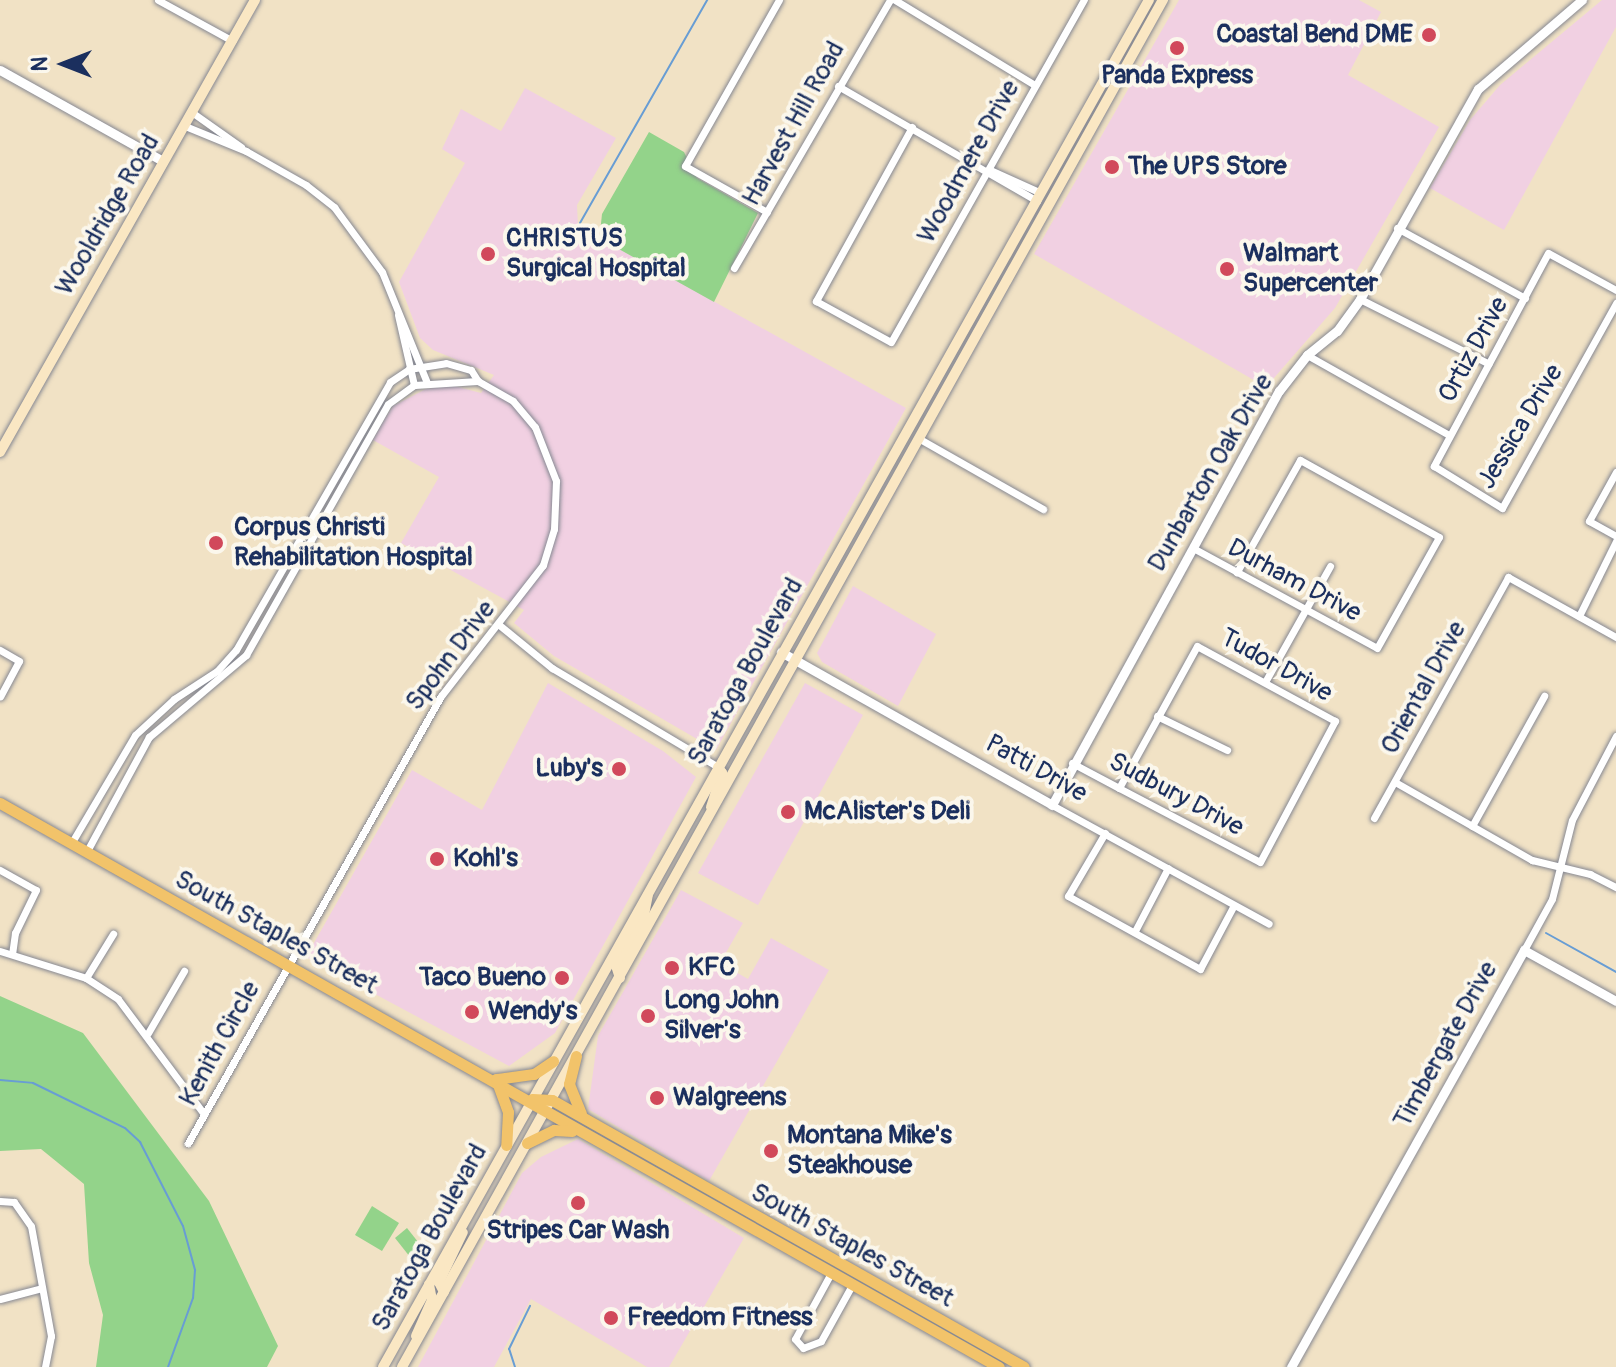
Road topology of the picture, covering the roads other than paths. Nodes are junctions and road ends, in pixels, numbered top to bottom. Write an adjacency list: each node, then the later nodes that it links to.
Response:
1 (158, 0): 9 (street)
2 (255, 0): 9 (main road, Wooldridge Road)
3 (779, 0): 22 (street)
4 (892, 0): 11 (street); 12 (street, Harvest Hill Road)
5 (1084, 0): 11 (street, Woodmere Drive)
6 (1149, 0): 18 (main road, Saratoga Boulevard)
7 (1582, 0): 24 (street, Dunbarton Oak Drive)
8 (1161, 2): 20 (main road, Saratoga Boulevard)
9 (233, 41): 13 (main road, Wooldridge Road)
10 (0, 70): 17 (street)
11 (1035, 85): 19 (street, Woodmere Drive)
12 (838, 86): 15 (street); 22 (street, Harvest Hill Road)
13 (193, 113): 14 (main road, Wooldridge Road); 16 (street)
14 (185, 126): 16 (street); 17 (main road, Wooldridge Road)
15 (912, 127): 19 (street); 19 (street, Woodmere Drive)
16 (246, 151): 30 (street)
17 (163, 161): 43 (main road, Wooldridge Road)
18 (1055, 168): 20 (main road); 21 (main road, Saratoga Boulevard)
19 (988, 169): 21 (street)
20 (1054, 196): 23 (main road, Saratoga Boulevard)
21 (1039, 197): 23 (main road); 38 (main road, Saratoga Boulevard)
22 (767, 212): 25 (street, Harvest Hill Road)
23 (1037, 226): 42 (main road, Saratoga Boulevard)
24 (1397, 228): 27 (street); 28 (street, Dunbarton Oak Drive)
25 (734, 268)
26 (1616, 290): 27 (street, Ortiz Drive)
27 (1525, 298): 33 (street, Ortiz Drive)
28 (1360, 299): 31 (street, Dunbarton Oak Drive); 33 (street)
29 (1616, 303): 44 (street, Jessica Drive)
30 (397, 309): 32 (street); 34 (street)
31 (1307, 355): 40 (street); 50 (street, Dunbarton Oak Drive)
32 (423, 364): 34 (street); 35 (street, Spohn Drive); 36 (street)
33 (1489, 364): 40 (street, Ortiz Drive)
34 (409, 369): 37 (street); 39 (street)
35 (478, 381): 36 (street); 55 (street, Spohn Drive)
36 (427, 383): 37 (street)
37 (414, 385): 41 (street)
38 (930, 393): 42 (main road); 60 (main road, Saratoga Boulevard)
39 (357, 432): 41 (street); 47 (street)
40 (1449, 435): 44 (street, Ortiz Drive)
41 (367, 437): 49 (street)
42 (918, 438): 46 (street); 61 (main road, Saratoga Boulevard)
43 (0, 452)
44 (1434, 466)
45 (1616, 472): 48 (street)
46 (1043, 509)
47 (301, 535): 49 (street); 56 (street)
48 (1616, 539): 54 (street)
49 (310, 540): 57 (street)
50 (1193, 548): 52 (street, Durham Drive); 71 (street, Dunbarton Oak Drive)
51 (1330, 566): 53 (street)
52 (1237, 572): 53 (street, Durham Drive); 53 (street, Durham Drive)
53 (1307, 610): 62 (street)
54 (1579, 616): 58 (street); 74 (street, Oriental Drive)
55 (498, 624): 73 (street); 97 (street, Spohn Drive)
56 (250, 627): 57 (street); 65 (street)
57 (259, 632): 66 (street)
58 (1616, 637)
59 (0, 650): 63 (street)
60 (781, 652): 61 (street, Patti Drive); 73 (main road, Saratoga Boulevard)
61 (795, 660): 77 (street, Patti Drive); 78 (main road, Saratoga Boulevard)
62 (1265, 682): 67 (street, Tudor Drive); 84 (street, Tudor Drive)
63 (0, 696)
64 (1544, 696): 80 (street)
65 (163, 707): 66 (street); 70 (street)
66 (170, 715): 72 (street)
67 (1157, 716): 69 (street); 75 (street)
68 (1616, 736): 86 (street, Timbergate Drive)
69 (1227, 750)
70 (121, 761): 72 (street); 82 (street)
71 (1072, 763): 75 (street, Sudbury Drive); 77 (street, Dunbarton Oak Drive)
72 (130, 766): 83 (street)
73 (718, 767): 78 (main road); 88 (main road, Saratoga Boulevard)
74 (1395, 782): 79 (street, Oriental Drive); 80 (street)
75 (1119, 788): 84 (street, Sudbury Drive)
76 (0, 803): 82 (main road, South Staples Street)
77 (1052, 805): 81 (street, Patti Drive)
78 (709, 817): 100 (main road, Saratoga Boulevard)
79 (1374, 818)
80 (1472, 826): 86 (street)
81 (1105, 833): 85 (street, Patti Drive); 92 (street)
82 (72, 842): 83 (main road, South Staples Street)
83 (87, 851): 97 (main road, South Staples Street)
84 (1260, 862)
85 (1168, 868): 90 (street, Patti Drive); 92 (street)
86 (1561, 868): 89 (street); 94 (street, Timbergate Drive)
87 (0, 870): 96 (street)
88 (650, 885): 100 (main road); 104 (main road, Saratoga Boulevard)
89 (1616, 887)
90 (1234, 905): 91 (street, Patti Drive); 92 (street)
91 (1269, 924)
92 (1135, 931)
93 (113, 934): 99 (street)
94 (1524, 950): 101 (street); 135 (street, Timbergate Drive)
95 (0, 951): 96 (street)
96 (12, 954): 99 (street)
97 (286, 964): 105 (main road, South Staples Street); 109 (street, Kenith Circle)
98 (184, 971): 102 (street)
99 (86, 978): 102 (street)
100 (620, 978): 103 (main road, Saratoga Boulevard)
101 (1616, 1001)
102 (148, 1033): 109 (street)
103 (576, 1056): 107 (main road, Saratoga Boulevard); 110 (main road)
104 (553, 1061): 105 (main road); 106 (main road, Saratoga Boulevard)
105 (496, 1079): 106 (main road, South Staples Street); 114 (main road)
106 (532, 1099): 107 (main road, South Staples Street); 108 (main road, South Staples Street); 114 (main road, Saratoga Boulevard)
107 (552, 1100): 108 (main road, Saratoga Boulevard); 110 (main road, South Staples Street)
108 (544, 1113): 111 (main road, South Staples Street); 113 (main road, Saratoga Boulevard)
109 (204, 1114): 112 (street, Kenith Circle)
110 (584, 1118): 117 (main road, South Staples Street)
111 (577, 1132): 113 (main road); 118 (main road, South Staples Street)
112 (188, 1143)
113 (527, 1143): 123 (main road, Saratoga Boulevard)
114 (506, 1145): 116 (main road, Saratoga Boulevard)
115 (0, 1201): 122 (street)
116 (466, 1218): 120 (main road, Saratoga Boulevard); 123 (main road)
117 (782, 1232): 118 (main road); 126 (main road, South Staples Street)
118 (760, 1234): 119 (main road, South Staples Street)
119 (831, 1273): 121 (main road, South Staples Street); 121 (street)
120 (429, 1284): 129 (main road); 131 (main road, Saratoga Boulevard)
121 (852, 1285): 125 (main road, South Staples Street)
122 (42, 1288): 124 (street); 130 (street)
123 (444, 1292): 129 (main road, Saratoga Boulevard)
124 (0, 1299)
125 (899, 1311): 126 (main road); 127 (main road, South Staples Street)
126 (924, 1311): 128 (main road, South Staples Street)
127 (925, 1326): 128 (main road); 133 (main road, South Staples Street)
128 (952, 1327): 134 (main road, South Staples Street)
129 (414, 1345): 132 (main road, Saratoga Boulevard)
130 (45, 1367)
131 (383, 1367)
132 (402, 1367)
133 (999, 1367)
134 (1024, 1367)
135 (1291, 1367)

